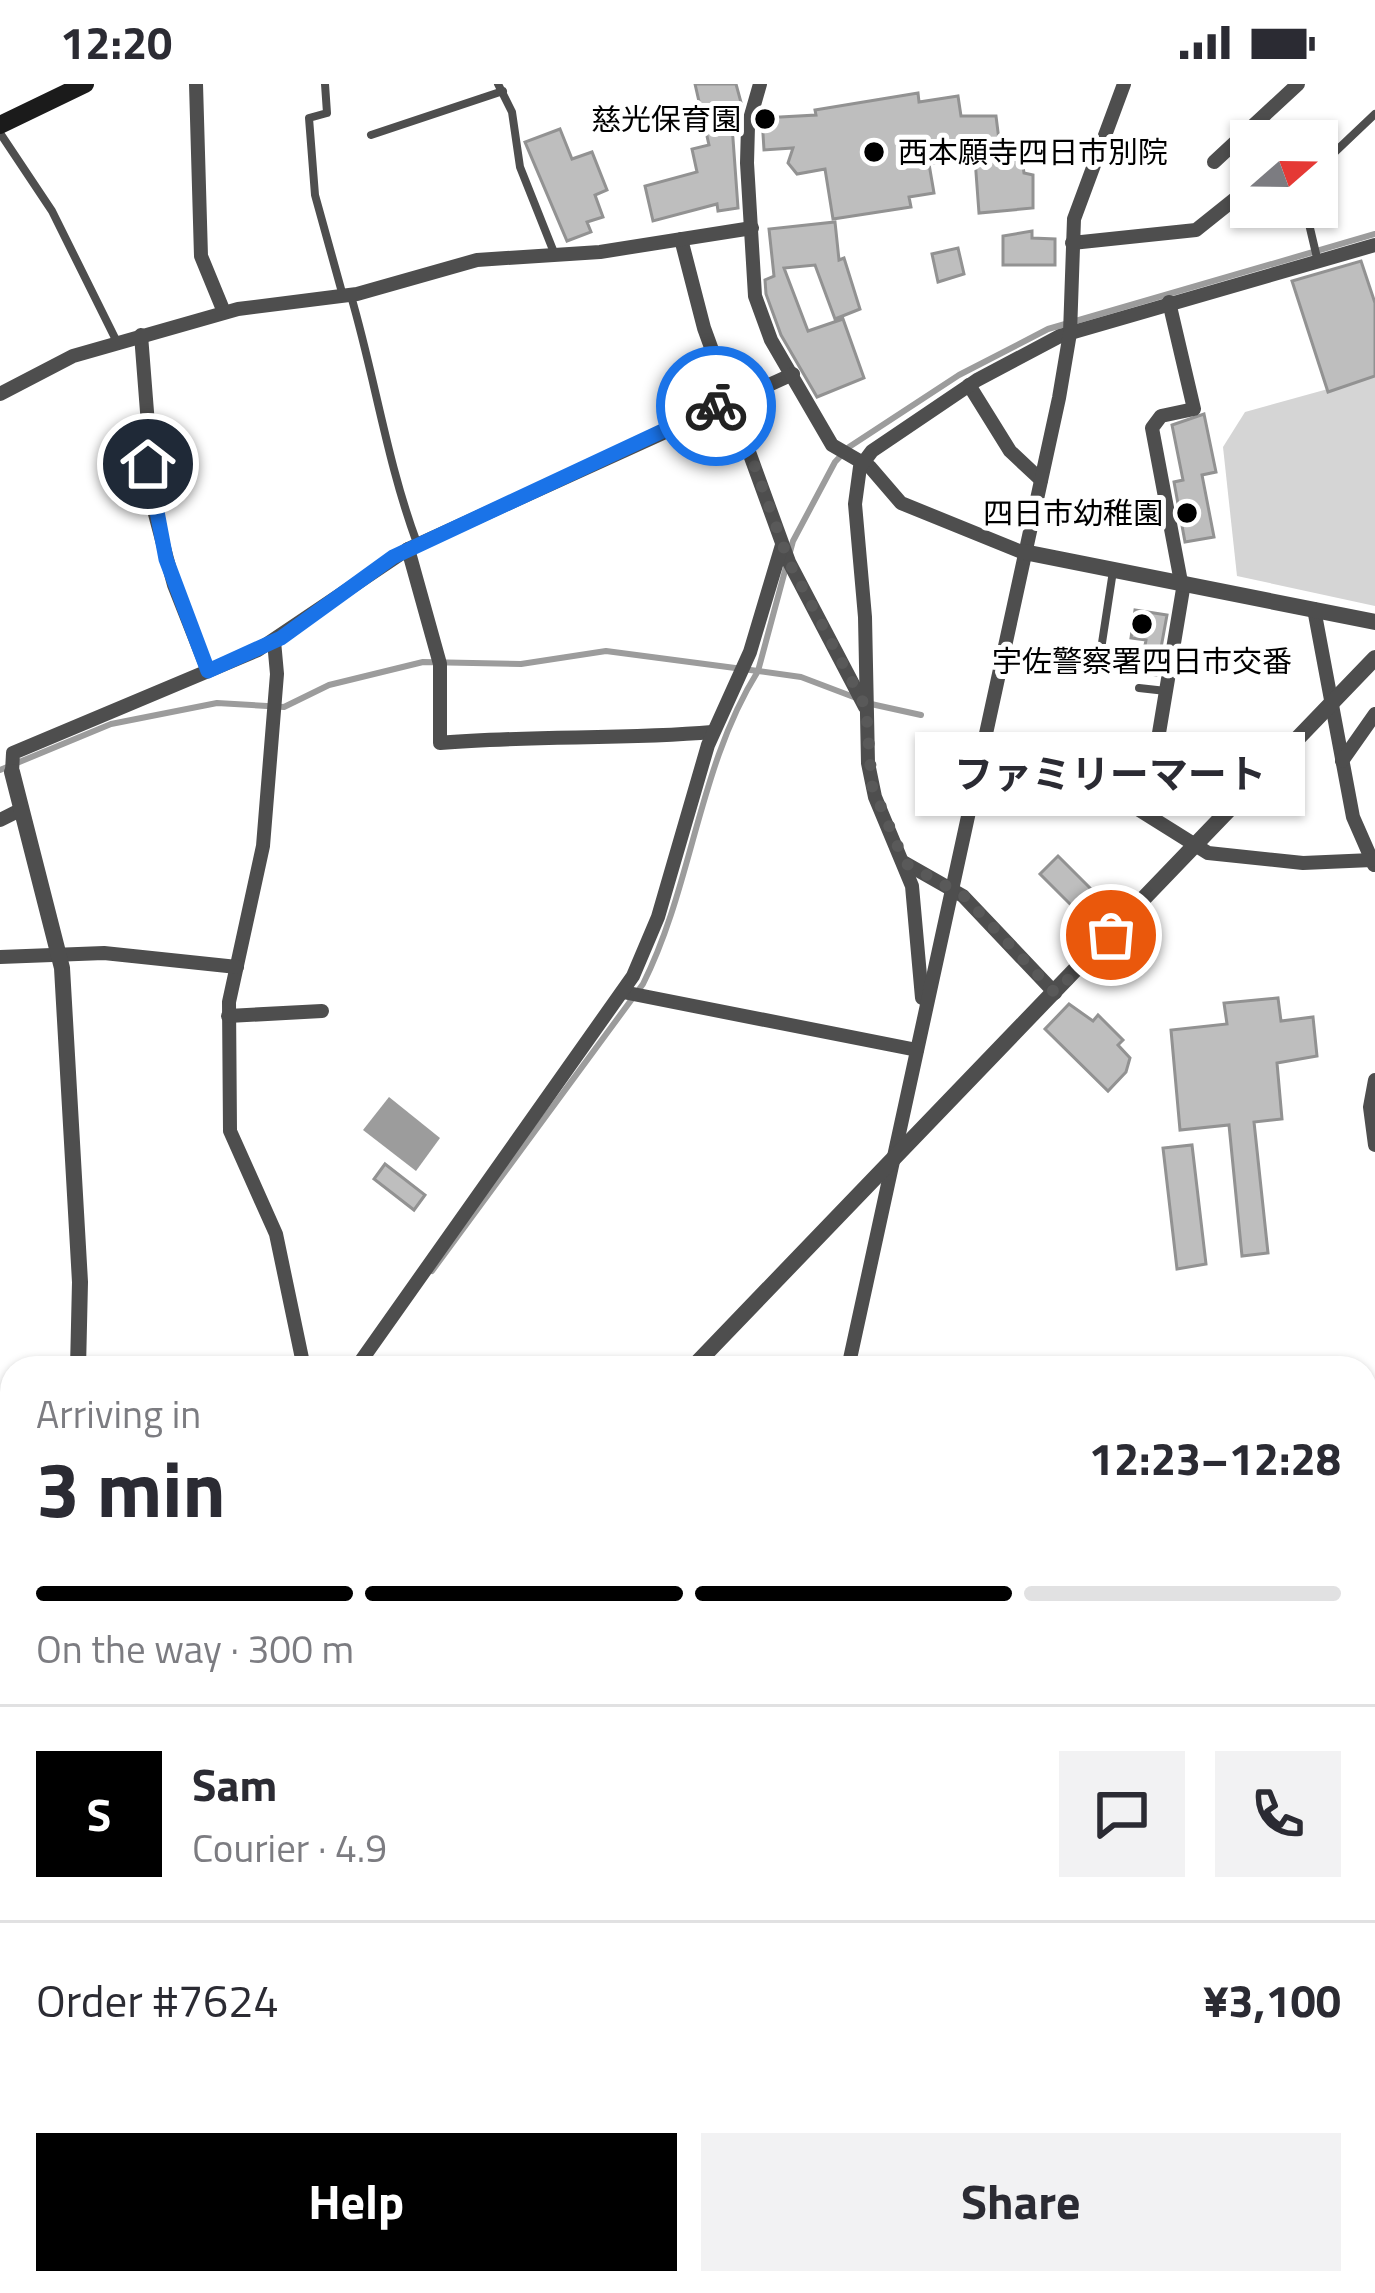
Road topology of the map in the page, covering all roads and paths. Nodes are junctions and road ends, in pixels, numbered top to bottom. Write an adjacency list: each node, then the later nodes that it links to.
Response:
1 (85, 84): 9 (main road)
2 (196, 84): 23 (street)
3 (325, 84): 21 (lane)
4 (760, 84): 14 (street)
5 (1124, 84): 17 (street)
6 (1298, 84): 12 (street)
7 (500, 88): 10 (lane); 19 (lane)
8 (1375, 114): 11 (lane)
9 (0, 129): 26 (lane)
10 (371, 135)
11 (1338, 149)
12 (1214, 162)
13 (1230, 203): 17 (street)
14 (752, 228): 16 (street); 27 (street)
15 (1310, 228): 20 (lane)
16 (681, 238): 19 (street); 30 (street)
17 (1072, 243): 24 (street)
18 (1375, 245): 20 (street)
19 (555, 255): 21 (street)
20 (1318, 264): 22 (street)
21 (347, 296): 23 (street); 34 (lane)
22 (1169, 302): 24 (street); 37 (street)
23 (224, 313): 25 (street)
24 (1070, 324): 28 (street); 32 (street)
25 (141, 335): 26 (street); 43 (street)
26 (117, 342): 29 (street)
27 (794, 374): 30 (street); 31 (street)
28 (969, 385): 31 (street); 32 (street)
29 (0, 394)
30 (731, 400): 33 (street); 34 (street)
31 (861, 464): 35 (street); 47 (street)
32 (1041, 481): 35 (street)
33 (782, 545): 47 (street); 49 (street)
34 (413, 547): 40 (street); 49 (street)
35 (1024, 553): 36 (street); 50 (street)
36 (1114, 569): 37 (street); 42 (lane)
37 (1182, 583): 38 (street); 45 (street)
38 (1314, 609): 39 (street); 46 (street)
39 (1375, 622)
40 (274, 641): 43 (street); 62 (street)
41 (1375, 658): 46 (street)
42 (1098, 669)
43 (208, 671): 52 (street)
44 (1139, 688): 45 (lane)
45 (1166, 691): 54 (street)
46 (1331, 700): 51 (street); 56 (street)
47 (866, 708): 57 (street)
48 (1375, 714): 51 (street)
49 (712, 732): 63 (street)
50 (981, 740): 54 (street); 59 (street)
51 (1342, 760): 58 (street)
52 (12, 772): 53 (street)
53 (22, 808): 55 (street); 60 (street)
54 (1140, 809): 56 (street)
55 (0, 820)
56 (1196, 848): 58 (street); 64 (street)
57 (905, 863): 59 (street); 67 (street)
58 (1373, 863)
59 (951, 886): 64 (street); 67 (street)
60 (61, 952): 61 (street); 62 (street); 72 (street)
61 (0, 957)
62 (237, 967): 66 (street)
63 (623, 992): 68 (street); 74 (street)
64 (1055, 993): 71 (street)
65 (322, 1011): 66 (street)
66 (228, 1016): 73 (street)
67 (923, 1022): 68 (street)
68 (917, 1050): 71 (street)
69 (1375, 1080): 70 (street)
70 (1375, 1144)
71 (895, 1159): 75 (street); 76 (street)
72 (78, 1356)
73 (301, 1356)
74 (365, 1356)
75 (704, 1356)
76 (851, 1356)

